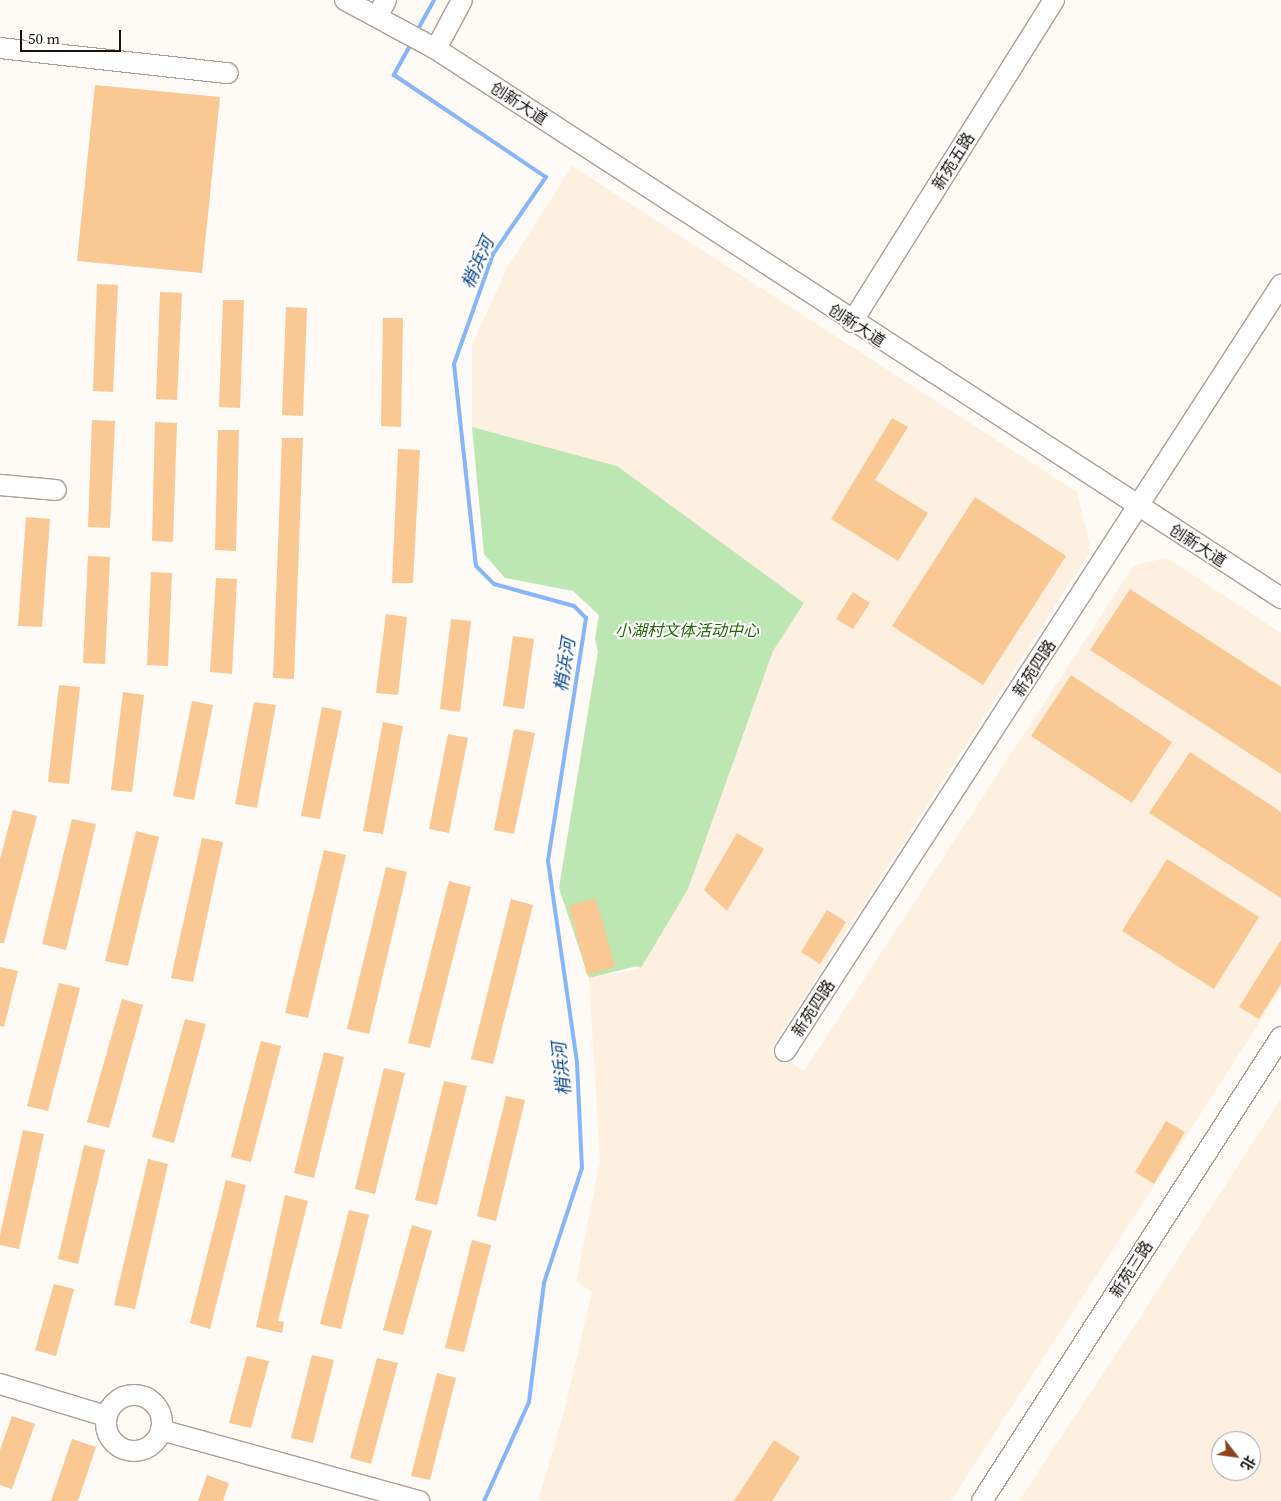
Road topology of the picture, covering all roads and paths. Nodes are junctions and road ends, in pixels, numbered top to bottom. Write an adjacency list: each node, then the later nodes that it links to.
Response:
1 (345, 0): 4 (street, 创新大道)
2 (462, 0): 5 (street)
3 (1054, 0): 9 (street, 新苑五路)
4 (382, 8): 5 (street, 创新大道)
5 (429, 45): 9 (street, 创新大道)
6 (0, 48): 7 (street)
7 (228, 72)
8 (1281, 285): 12 (street, 新苑四路)
9 (852, 322): 12 (street, 创新大道)
10 (0, 485): 11 (street)
11 (56, 490)
12 (1138, 506): 13 (street, 创新大道); 15 (street, 新苑四路)
13 (1281, 598)
14 (1281, 1037): 20 (street, 新苑三路)
15 (786, 1050)
16 (0, 1384): 17 (street)
17 (106, 1416): 18 (street); 18 (street)
18 (161, 1430): 19 (street)
19 (419, 1501)
20 (982, 1501)

